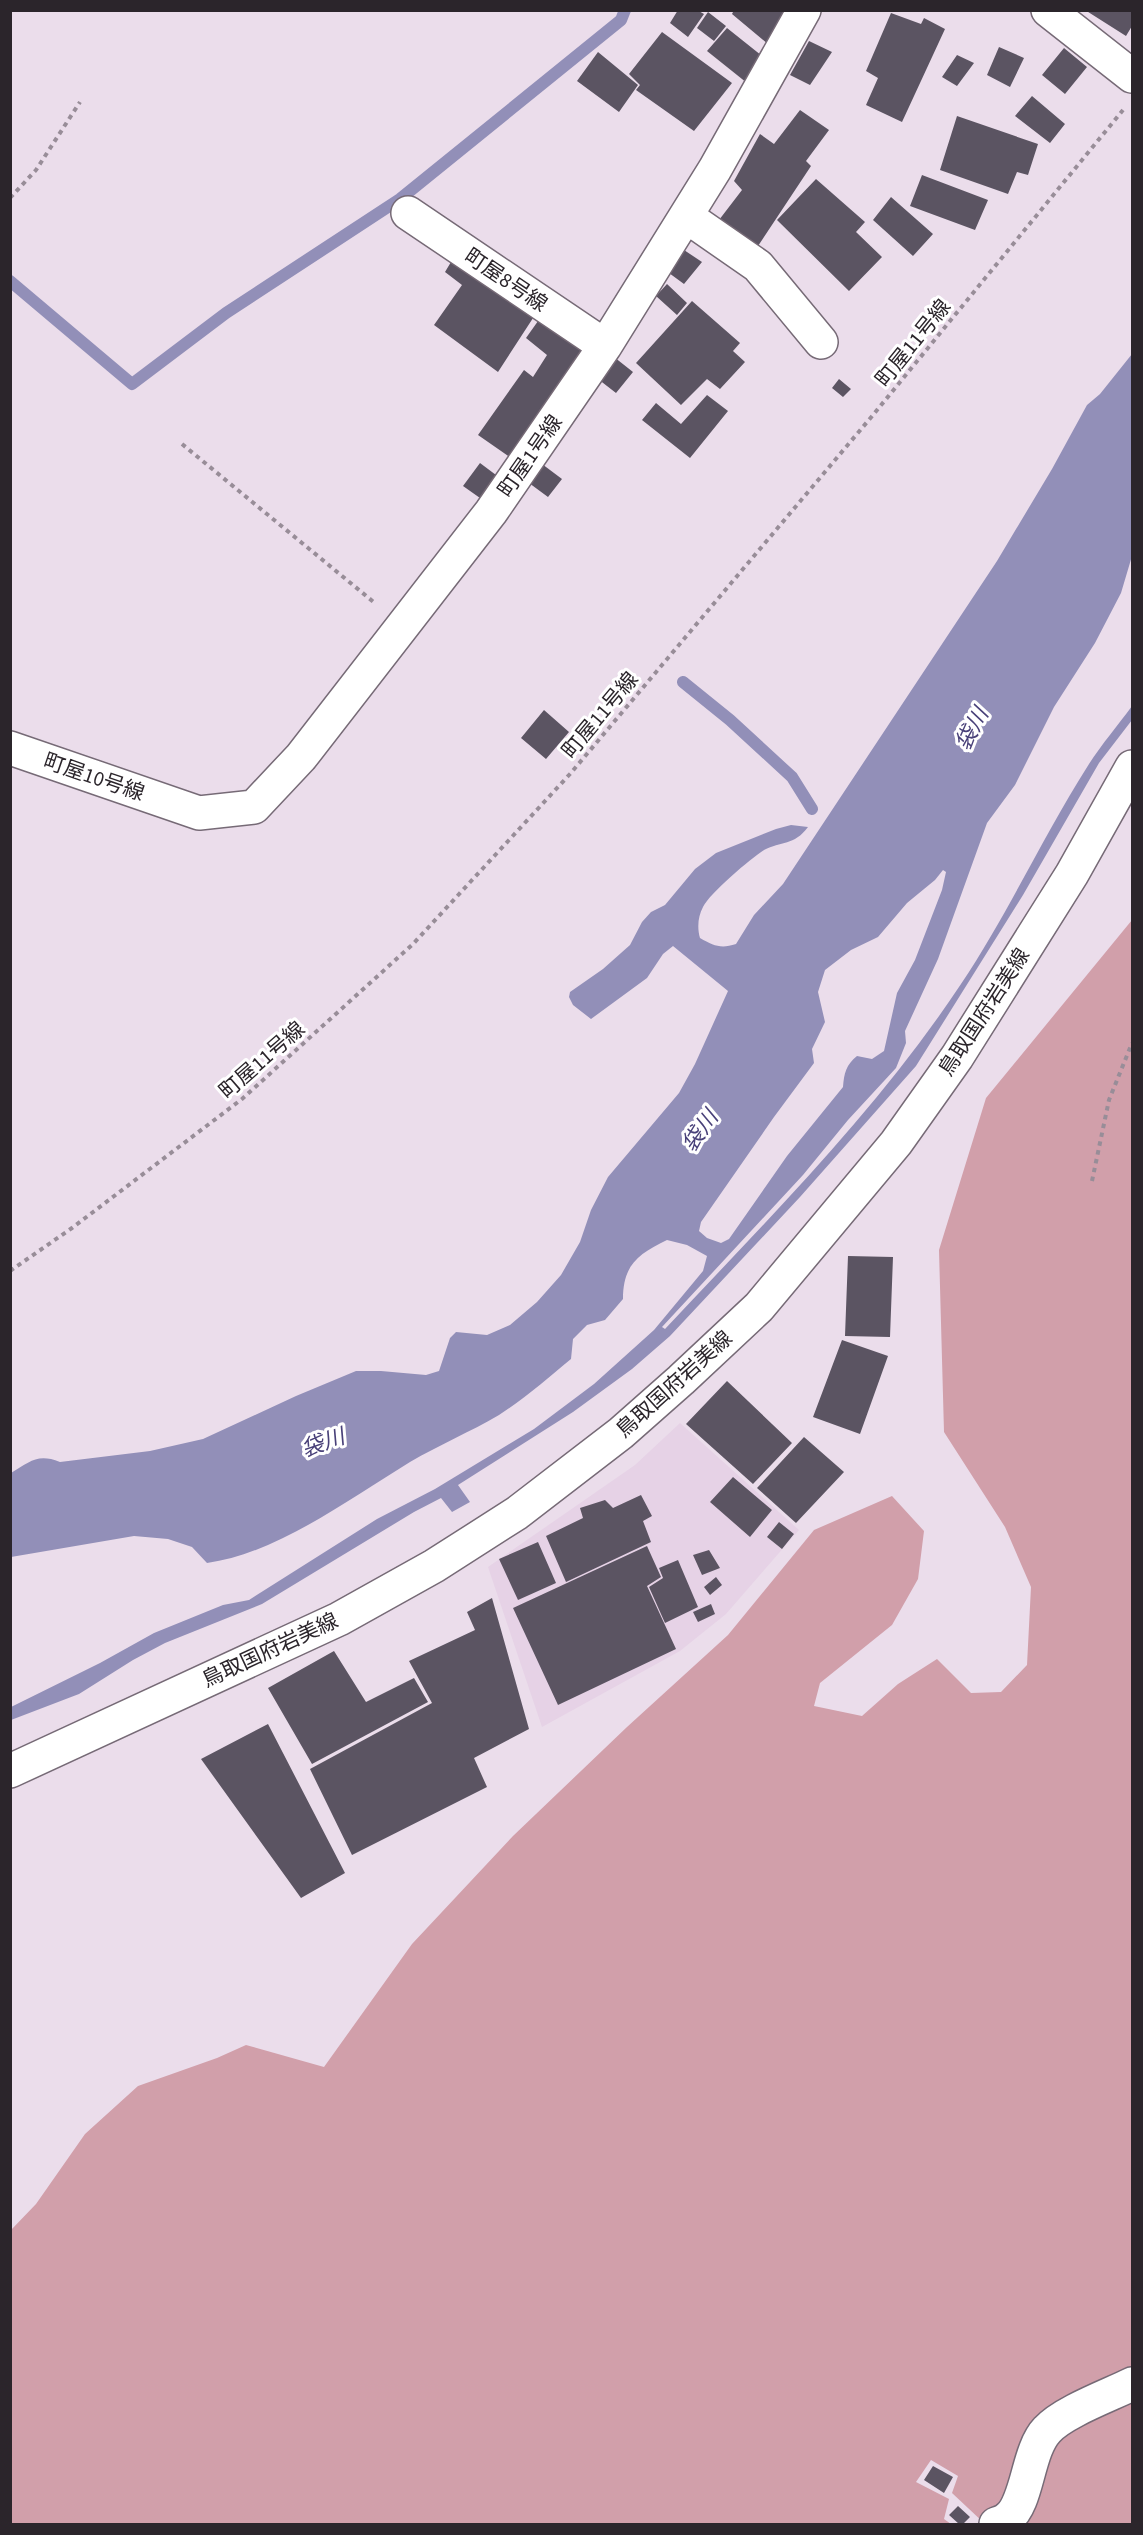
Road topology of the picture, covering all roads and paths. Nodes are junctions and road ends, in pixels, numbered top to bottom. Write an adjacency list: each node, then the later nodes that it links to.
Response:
1 (804, 10): 7 (street, 町屋1号線)
2 (1048, 10): 3 (street)
3 (1129, 91): 17 (path, 町屋11号線)
4 (80, 102): 5 (path)
5 (10, 198)
6 (408, 213): 9 (street, 町屋8号線)
7 (686, 216): 8 (street); 9 (street, 町屋1号線)
8 (820, 342)
9 (605, 346): 11 (street, 町屋1号線)
10 (182, 444): 11 (path)
11 (403, 627): 14 (street, 町屋1号線)
12 (10, 748): 14 (street, 町屋10号線)
13 (1132, 767): 18 (street, 鳥取国府岩美線)
14 (178, 807)
15 (1132, 1043): 16 (path)
16 (1092, 1181)
17 (10, 1271)
18 (10, 1771)
19 (1132, 2384): 20 (street)
20 (996, 2524)

